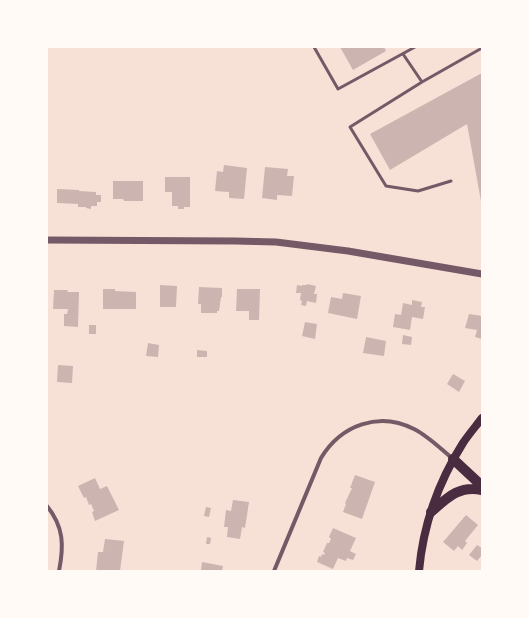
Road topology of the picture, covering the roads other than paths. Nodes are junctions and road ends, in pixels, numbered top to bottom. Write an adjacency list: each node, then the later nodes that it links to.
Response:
1 (314, 47): 4 (lane)
2 (415, 47): 4 (lane)
3 (482, 48): 5 (lane)
4 (403, 54): 5 (lane)
5 (422, 82): 6 (lane)
6 (450, 181)
7 (47, 240): 8 (street)
8 (482, 274)
9 (482, 418): 10 (main road)
10 (453, 460): 11 (main road); 14 (main road); 16 (street)
11 (482, 486)
12 (482, 490): 14 (main road)
13 (47, 506): 15 (street)
14 (431, 512): 17 (main road)
15 (59, 571)
16 (274, 571)
17 (419, 571)

